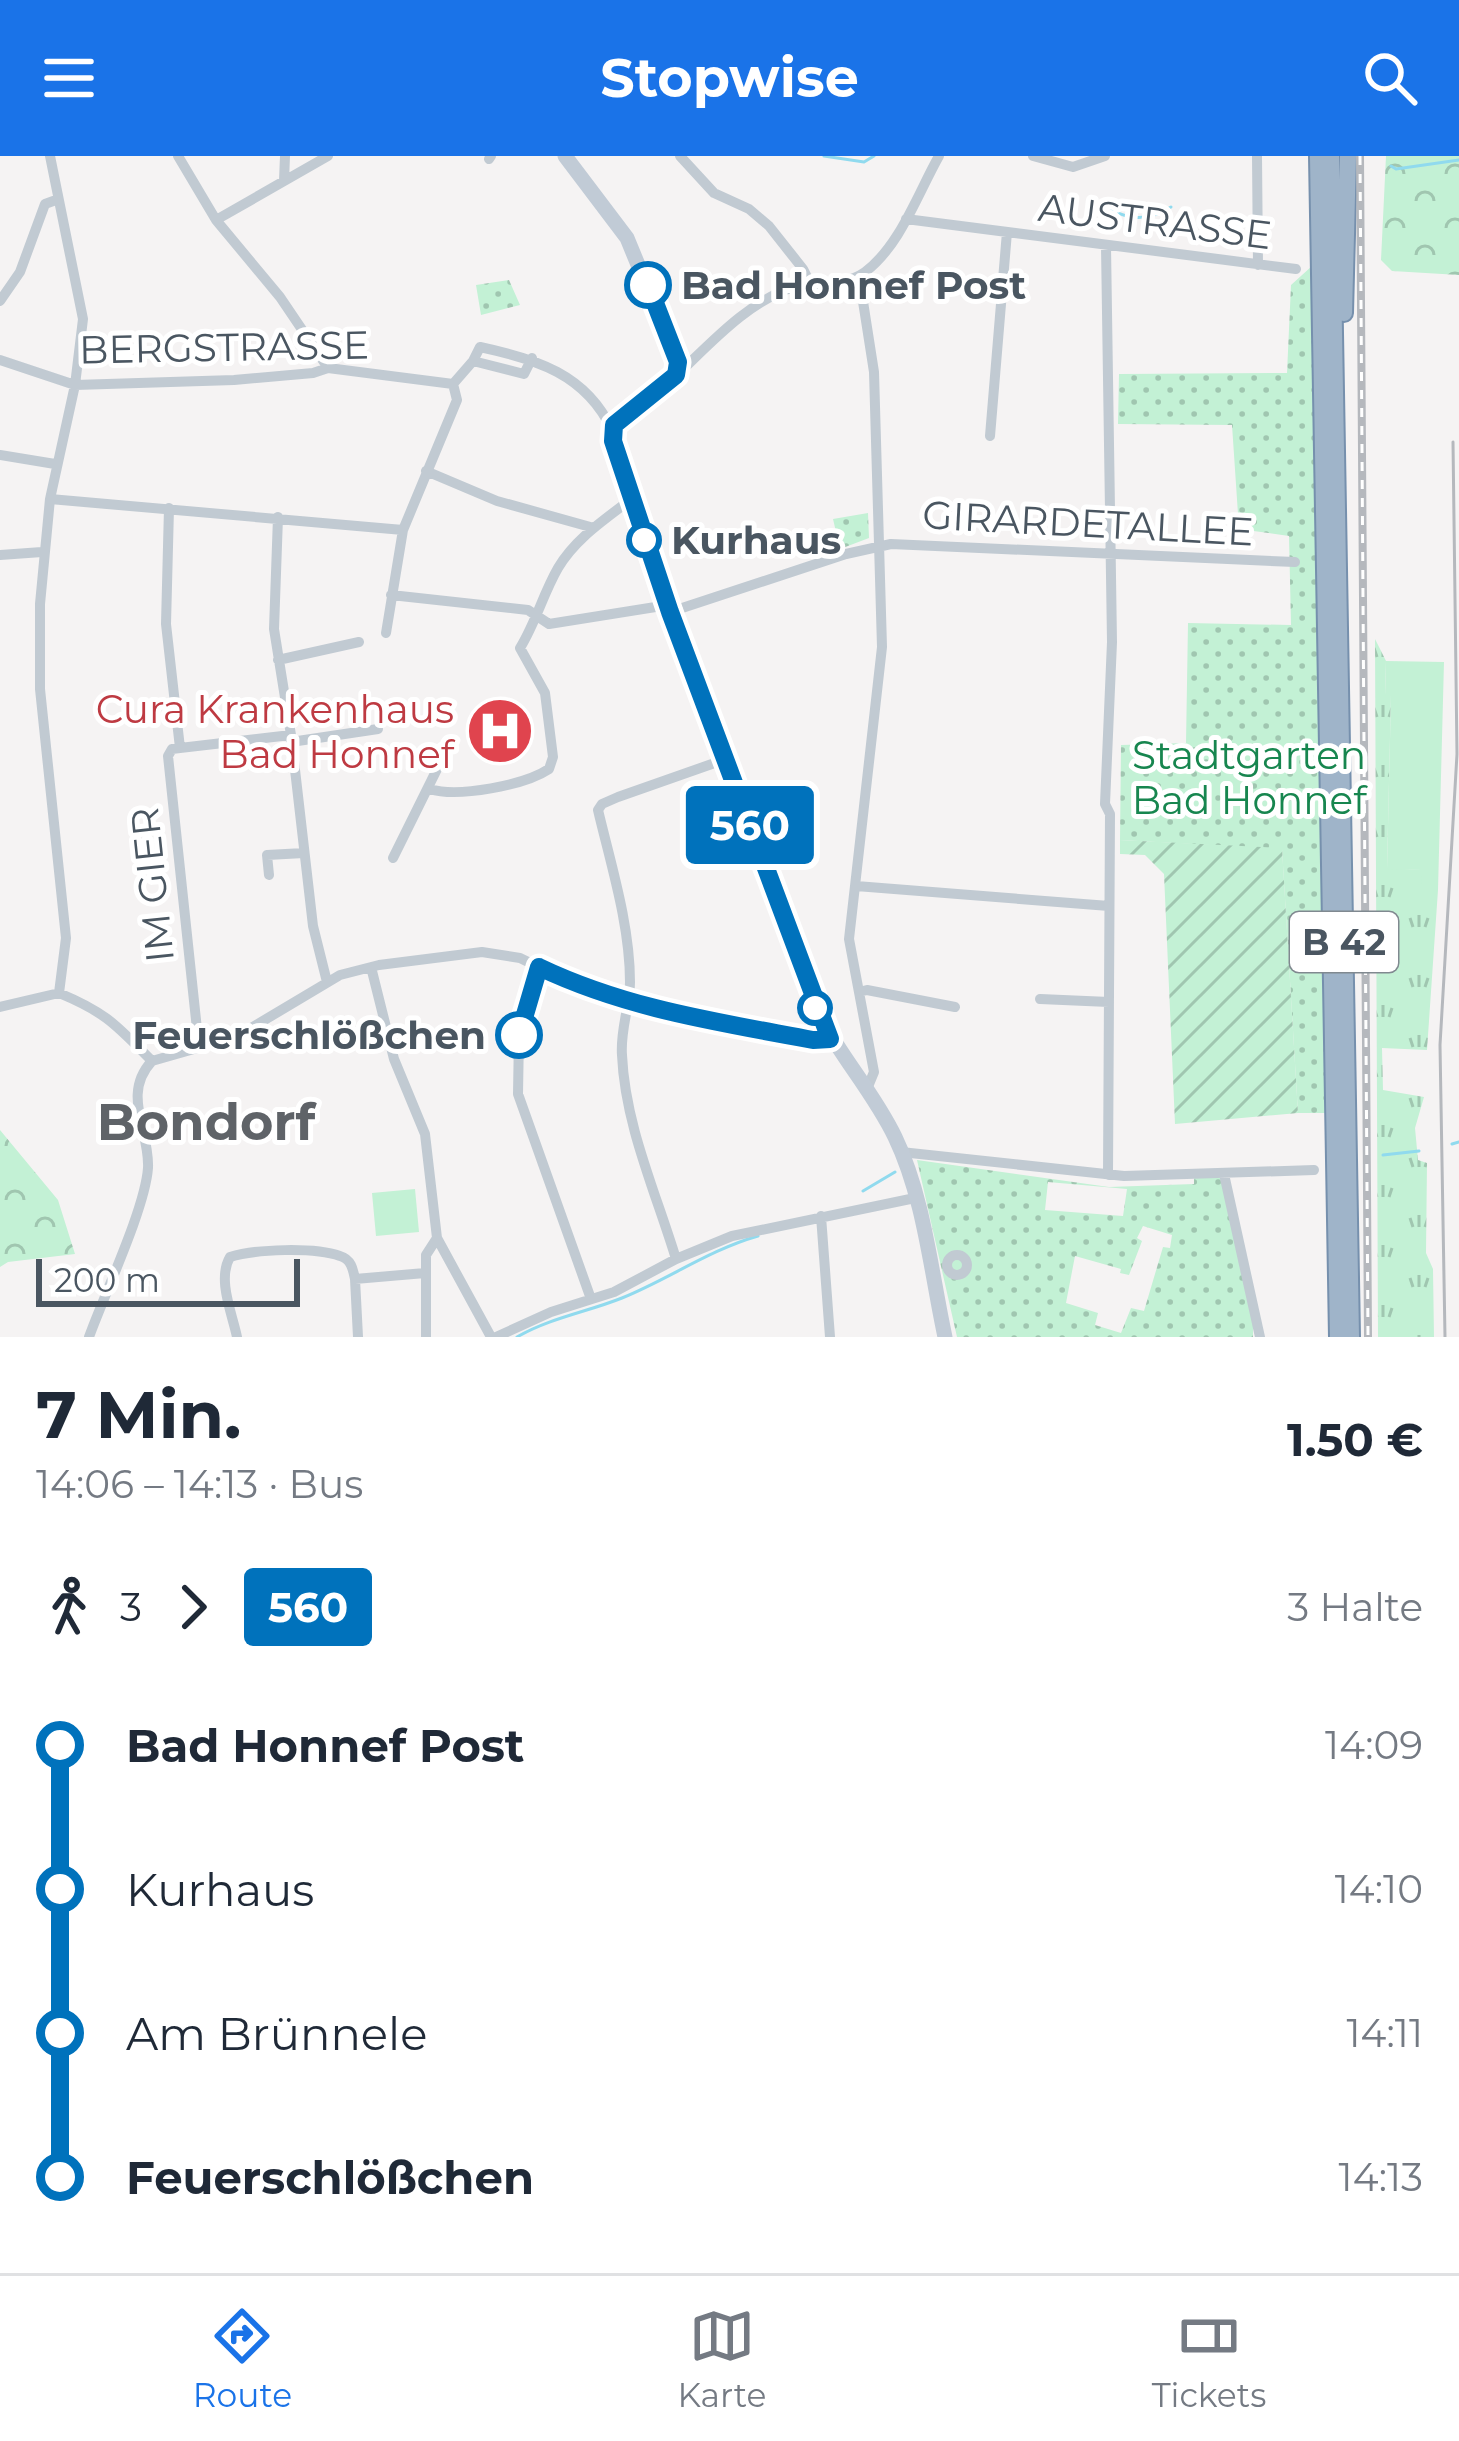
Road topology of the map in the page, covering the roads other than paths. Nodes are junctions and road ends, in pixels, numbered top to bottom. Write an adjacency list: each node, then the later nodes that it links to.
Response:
1 (50, 156): 15 (street)
2 (178, 156): 17 (street)
3 (285, 156): 14 (street)
4 (328, 156): 14 (street)
5 (566, 156): 26 (main road)
6 (680, 156): 23 (street)
7 (939, 156): 16 (street)
8 (1033, 156): 9 (street)
9 (1105, 156)
10 (1257, 156): 20 (street)
11 (1318, 156): 97 (highway, B 42)
12 (1331, 156): 30 (highway, B 42)
13 (1348, 156): 30 (highway)
14 (284, 182): 17 (street)
15 (56, 200): 24 (street); 29 (street)
16 (906, 219): 18 (street, AUSTRASSE); 22 (street)
17 (216, 220): 27 (street)
18 (1007, 232): 19 (street, AUSTRASSE); 32 (street, AUSTRASSE)
19 (1106, 246): 20 (street, AUSTRASSE); 45 (street)
20 (1258, 265): 21 (street, AUSTRASSE)
21 (1296, 269)
22 (859, 276): 23 (street); 42 (street)
23 (811, 285): 26 (street)
24 (0, 301)
25 (0, 360): 29 (street, BERGSTRASSE)
26 (681, 367): 31 (main road)
27 (328, 368): 28 (street, BERGSTRASSE); 29 (street, BERGSTRASSE)
28 (453, 384): 31 (street); 35 (street)
29 (75, 385): 34 (street)
30 (1335, 409): 98 (highway, B 42)
31 (612, 430): 37 (main road)
32 (990, 436)
33 (0, 455): 34 (street)
34 (56, 464): 36 (street)
35 (426, 471): 40 (street); 41 (street)
36 (50, 499): 38 (street); 43 (street)
37 (630, 500): 40 (street); 48 (main road)
38 (169, 508): 39 (street); 55 (street, IM GIER)
39 (278, 518): 41 (street); 52 (street)
40 (594, 528): 49 (street)
41 (403, 530): 47 (street)
42 (878, 546): 45 (street, GIRARDETALLEE); 48 (street); 62 (street)
43 (42, 552): 44 (street); 68 (street)
44 (0, 555)
45 (1110, 556): 46 (street, GIRARDETALLEE); 63 (street)
46 (1295, 562)
47 (391, 595): 49 (street); 50 (street)
48 (669, 609): 49 (street); 57 (main road)
49 (538, 618): 58 (street)
50 (386, 633)
51 (359, 642): 52 (street)
52 (278, 660): 54 (street)
53 (378, 729): 54 (street)
54 (291, 738): 55 (street); 59 (street)
55 (179, 748): 75 (street, IM GIER)
56 (445, 753): 58 (street)
57 (726, 759): 70 (street); 74 (main road)
58 (430, 789): 60 (street)
59 (304, 853): 61 (street); 66 (street)
60 (393, 858)
61 (269, 875)
62 (856, 886): 63 (street); 67 (street)
63 (1109, 906): 71 (street)
64 (371, 967): 65 (street); 66 (street); 84 (street)
65 (539, 967): 70 (street); 88 (street)
66 (327, 982): 75 (street)
67 (859, 992): 73 (street); 77 (street)
68 (58, 993): 72 (street); 76 (street)
69 (1040, 999): 71 (street)
70 (626, 1000): 74 (street); 85 (street)
71 (1109, 1002): 81 (street)
72 (0, 1007)
73 (956, 1007)
74 (830, 1039): 77 (main road)
75 (199, 1048): 76 (street)
76 (152, 1061): 89 (street)
77 (867, 1089): 78 (main road)
78 (901, 1152): 81 (street); 82 (main road)
79 (1314, 1170): 80 (street)
80 (1224, 1174): 81 (street); 96 (street)
81 (1108, 1175)
82 (915, 1198): 83 (street); 95 (main road)
83 (821, 1216): 85 (street); 94 (street)
84 (436, 1238): 86 (street); 93 (street)
85 (676, 1259): 88 (street)
86 (425, 1273): 87 (street); 92 (street)
87 (355, 1280): 90 (street); 91 (street)
88 (591, 1299): 93 (street)
89 (88, 1337)
90 (237, 1337)
91 (358, 1337)
92 (426, 1337)
93 (493, 1337)
94 (830, 1337)
95 (945, 1337)
96 (1260, 1337)
97 (1338, 1337)
98 (1351, 1337)

